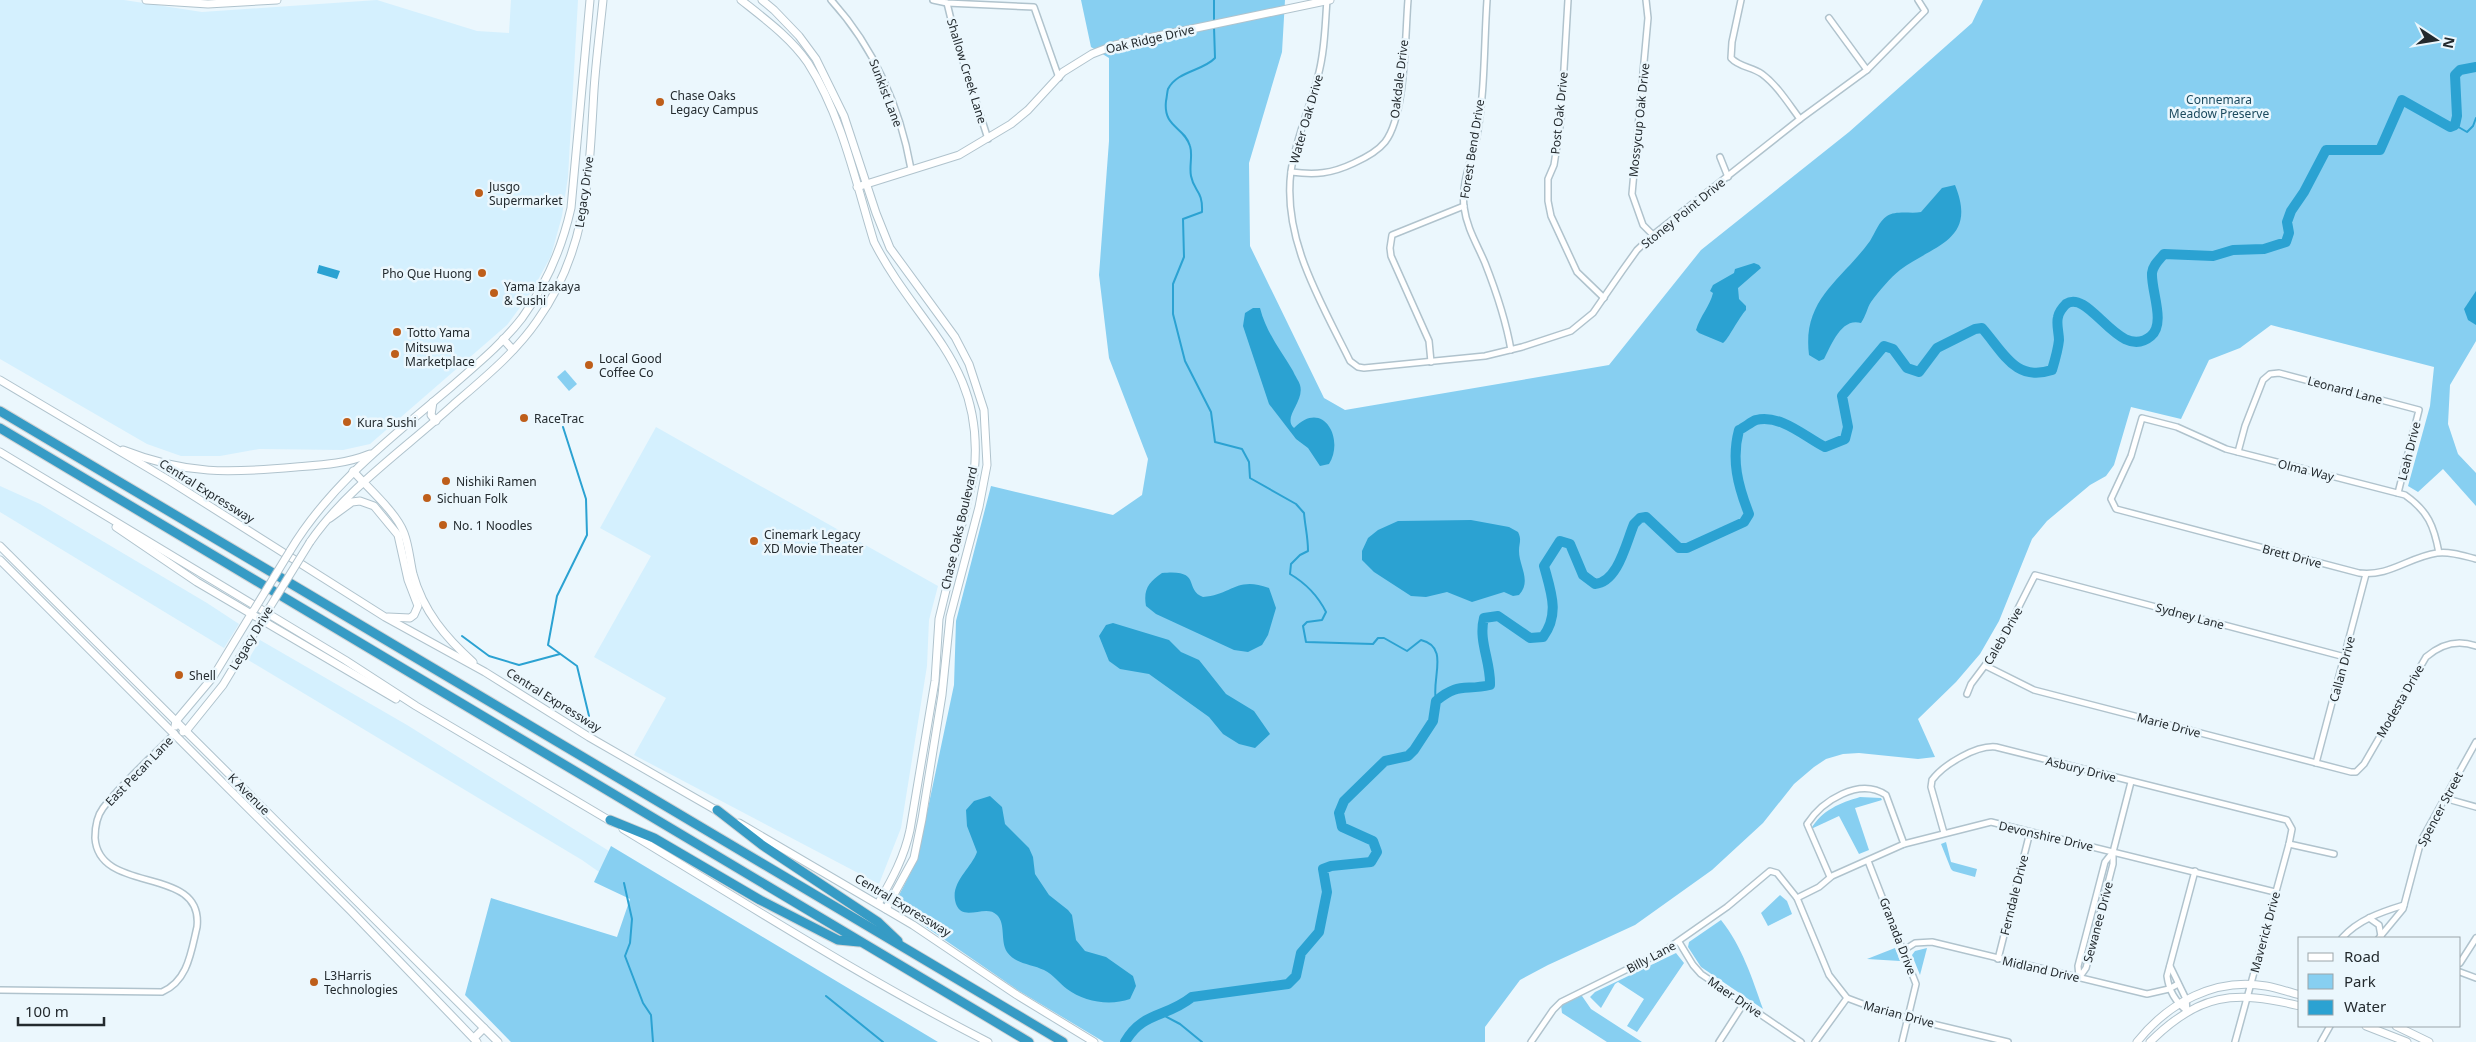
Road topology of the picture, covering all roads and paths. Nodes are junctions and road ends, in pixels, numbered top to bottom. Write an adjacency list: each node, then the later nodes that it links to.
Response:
1 (146, 0): 16 (main road)
2 (277, 0): 16 (main road)
3 (590, 0): 24 (main road, Legacy Drive)
4 (603, 0): 25 (main road, Legacy Drive)
5 (742, 0): 20 (main road, Chase Oaks Boulevard)
6 (762, 0): 19 (main road, Chase Oaks Boulevard)
7 (831, 0): 28 (street, Sunkist Lane)
8 (933, 0): 17 (street)
9 (1328, 0): 22 (main road, Oak Ridge Drive); 29 (street, Water Oak Drive)
10 (1408, 0): 29 (street, Oakdale Drive)
11 (1487, 0): 33 (street, Forest Bend Drive)
12 (1568, 0): 37 (street, Post Oak Drive)
13 (1646, 0): 36 (street, Mossycup Oak Drive)
14 (1741, 0): 23 (street)
15 (1918, 0): 21 (street, Stoney Point Drive)
16 (208, 2)
17 (947, 3): 22 (street); 26 (street, Shallow Creek Lane)
18 (1829, 18): 21 (street)
19 (816, 59): 20 (main road); 31 (main road, Chase Oaks Boulevard)
20 (808, 63): 32 (main road, Chase Oaks Boulevard)
21 (1867, 70): 23 (street, Stoney Point Drive)
22 (1059, 78): 26 (main road, Oak Ridge Drive)
23 (1800, 119): 30 (street, Stoney Point Drive)
24 (579, 121): 25 (main road); 34 (main road, Legacy Drive)
25 (592, 122): 35 (main road, Legacy Drive)
26 (988, 139): 28 (main road, Oak Ridge Drive)
27 (1720, 157): 30 (street)
28 (911, 169): 31 (main road, Oak Ridge Drive)
29 (1291, 172): 42 (street, Water Oak Drive)
30 (1728, 176): 36 (street, Stoney Point Drive)
31 (867, 183): 32 (main road, Oak Ridge Drive); 44 (main road, Chase Oaks Boulevard)
32 (857, 187): 45 (main road, Chase Oaks Boulevard)
33 (1464, 206): 40 (street, Forest Bend Drive); 41 (street)
34 (568, 219): 35 (main road); 38 (main road, Legacy Drive)
35 (582, 223): 39 (main road, Legacy Drive)
36 (1653, 235): 37 (street, Stoney Point Drive)
37 (1604, 298): 40 (street, Stoney Point Drive)
38 (503, 339): 39 (main road); 46 (main road, Legacy Drive)
39 (513, 350): 49 (main road, Legacy Drive)
40 (1511, 350): 41 (street, Stoney Point Drive)
41 (1431, 362): 42 (street, Stoney Point Drive)
42 (1364, 368)
43 (0, 380): 51 (main road, Central Expressway)
44 (980, 398): 45 (main road); 53 (main road, Chase Oaks Boulevard)
45 (969, 400): 52 (main road, Chase Oaks Boulevard)
46 (433, 402): 49 (main road); 55 (main road, Legacy Drive)
47 (0, 410): 128 (highway)
48 (2419, 410): 56 (street, Leonard Lane); 59 (street, Leah Drive)
49 (436, 421): 58 (main road, Legacy Drive)
50 (0, 428): 124 (highway)
51 (104, 442): 55 (main road); 74 (main road, Central Expressway)
52 (976, 444): 53 (main road); 67 (main road, Chase Oaks Boulevard)
53 (987, 444): 68 (main road, Chase Oaks Boulevard)
54 (0, 452): 60 (main road)
55 (375, 452): 57 (main road, Legacy Drive)
56 (2238, 452): 59 (street, Olma Way); 61 (street, Olma Way)
57 (353, 471): 58 (main road); 72 (main road, Legacy Drive, bridge)
58 (363, 482): 62 (main road, Legacy Drive); 81 (main road)
59 (2398, 493): 64 (street, Olma Way)
60 (76, 498): 72 (main road); 87 (main road)
61 (2111, 502): 69 (street, Brett Drive)
62 (323, 522): 74 (main road); 75 (main road, Legacy Drive, bridge)
63 (0, 546): 71 (main road, K Avenue)
64 (2439, 553): 65 (street, Brett Drive); 69 (street, Brett Drive)
65 (2476, 559)
66 (0, 560): 73 (main road, K Avenue)
67 (952, 562): 68 (main road); 83 (main road, Chase Oaks Boulevard)
68 (963, 564): 84 (main road, Chase Oaks Boulevard)
69 (2366, 574): 77 (street, Callan Drive)
70 (2035, 576): 77 (street, Sydney Lane); 79 (street, Caleb Drive)
71 (60, 608): 73 (main road); 78 (main road, K Avenue)
72 (252, 612): 75 (main road); 82 (main road, Legacy Drive)
73 (54, 615): 80 (main road, K Avenue)
74 (385, 617): 81 (main road, Central Expressway)
75 (264, 618): 85 (main road, Legacy Drive); 87 (main road)
76 (2476, 646): 94 (street, Modesta Drive)
77 (2345, 657): 93 (street, Callan Drive)
78 (118, 664): 80 (main road); 88 (main road, K Avenue)
79 (1986, 666): 86 (street, Caleb Drive); 93 (street, Marie Drive)
80 (111, 670): 90 (main road, K Avenue)
81 (485, 672): 100 (main road, Central Expressway)
82 (213, 677): 85 (main road); 88 (main road, Legacy Drive)
83 (935, 681): 84 (main road); 97 (main road, Chase Oaks Boulevard)
84 (944, 682): 98 (main road, Chase Oaks Boulevard)
85 (223, 685): 89 (main road, Legacy Drive)
86 (1967, 694)
87 (439, 720): 101 (main road)
88 (176, 721): 89 (main road, K Avenue); 90 (main road)
89 (186, 731): 90 (main road); 113 (main road, K Avenue)
90 (175, 734): 114 (main road, K Avenue); 139 (street, East Pecan Lane)
91 (2476, 742): 92 (street, Spencer Street)
92 (2474, 750): 96 (street, Spencer Street)
93 (2316, 763): 94 (street, Marie Drive)
94 (2356, 772)
95 (2131, 782): 102 (street, Asbury Drive); 104 (street, Asbury Drive); 107 (street, Sewanee Drive)
96 (2444, 798): 99 (street); 118 (street, Spencer Street)
97 (914, 802): 98 (main road); 117 (main road, Chase Oaks Boulevard)
98 (924, 804): 119 (main road, Chase Oaks Boulevard)
99 (2476, 806)
100 (717, 810): 117 (main road, Central Expressway); 128 (highway)
101 (610, 820): 124 (highway); 155 (main road)
102 (2290, 822): 106 (street, Maverick Drive)
103 (2030, 832): 104 (street, Devonshire Drive); 107 (street, Devonshire Drive); 130 (street, Ferndale Drive)
104 (1944, 833): 105 (street, Devonshire Drive)
105 (1904, 844): 109 (street, Devonshire Drive); 112 (street)
106 (2289, 844): 108 (street); 115 (street, Maverick Drive)
107 (2113, 852): 111 (street, Devonshire Drive); 134 (street, Sewanee Drive); 134 (street, Sewanee Drive)
108 (2334, 854)
109 (1868, 861): 112 (street, Devonshire Drive); 127 (street, Granada Drive)
110 (1774, 871): 116 (street, Marian Drive); 125 (street, Billy Lane)
111 (2194, 872): 115 (street, Devonshire Drive); 132 (street)
112 (1830, 877): 116 (street, Devonshire Drive)
113 (338, 884): 114 (main road); 126 (main road, K Avenue)
114 (331, 892): 129 (main road, K Avenue)
115 (2275, 892): 137 (street, Maverick Drive)
116 (1797, 898): 142 (street, Marian Drive)
117 (878, 904): 119 (main road, Central Expressway)
118 (2404, 905): 120 (street); 122 (street)
119 (886, 909): 158 (main road, Central Expressway)
120 (2369, 918): 121 (street); 122 (street)
121 (2343, 937)
122 (2380, 937)
123 (2476, 938): 131 (street)
124 (861, 942): 156 (highway)
125 (1679, 942): 144 (street, Maer Drive); 159 (street, Billy Lane)
126 (404, 950): 129 (main road); 152 (main road, K Avenue)
127 (1904, 950): 130 (street, Midland Drive); 148 (street, Granada Drive)
128 (911, 954): 157 (highway)
129 (396, 959): 153 (main road, K Avenue)
130 (1998, 959): 134 (street, Midland Drive)
131 (2461, 961)
132 (2170, 966): 136 (street); 138 (street)
133 (2461, 972): 135 (street)
134 (2080, 978): 138 (street, Midland Drive)
135 (2476, 978)
136 (2178, 984): 138 (street, Midland Drive); 143 (street)
137 (2251, 984): 140 (main road); 141 (street, Maverick Drive); 143 (main road)
138 (2169, 989): 145 (street)
139 (0, 990)
140 (2298, 995)
141 (2248, 996): 146 (main road); 147 (main road); 167 (street, Maverick Drive)
142 (1847, 998): 148 (street, Marian Drive); 162 (street)
143 (2186, 999): 145 (main road); 147 (street)
144 (1744, 1003): 160 (street); 161 (street, Maer Drive)
145 (2178, 1004): 147 (street); 165 (main road)
146 (2298, 1006)
147 (2187, 1011): 166 (main road)
148 (1907, 1018): 163 (street, Granada Drive); 164 (street, Marian Drive)
149 (2329, 1027): 168 (street)
150 (2369, 1027): 169 (main road)
151 (2398, 1027): 170 (main road)
152 (484, 1028): 153 (main road); 154 (main road, K Avenue)
153 (475, 1040)
154 (498, 1042)
155 (988, 1042)
156 (1029, 1042)
157 (1063, 1042)
158 (1094, 1042)
159 (1531, 1042)
160 (1719, 1042)
161 (1801, 1042)
162 (1815, 1042)
163 (1902, 1042)
164 (2008, 1042)
165 (2137, 1042)
166 (2150, 1042)
167 (2235, 1042)
168 (2321, 1042)
169 (2407, 1042)
170 (2429, 1042)

